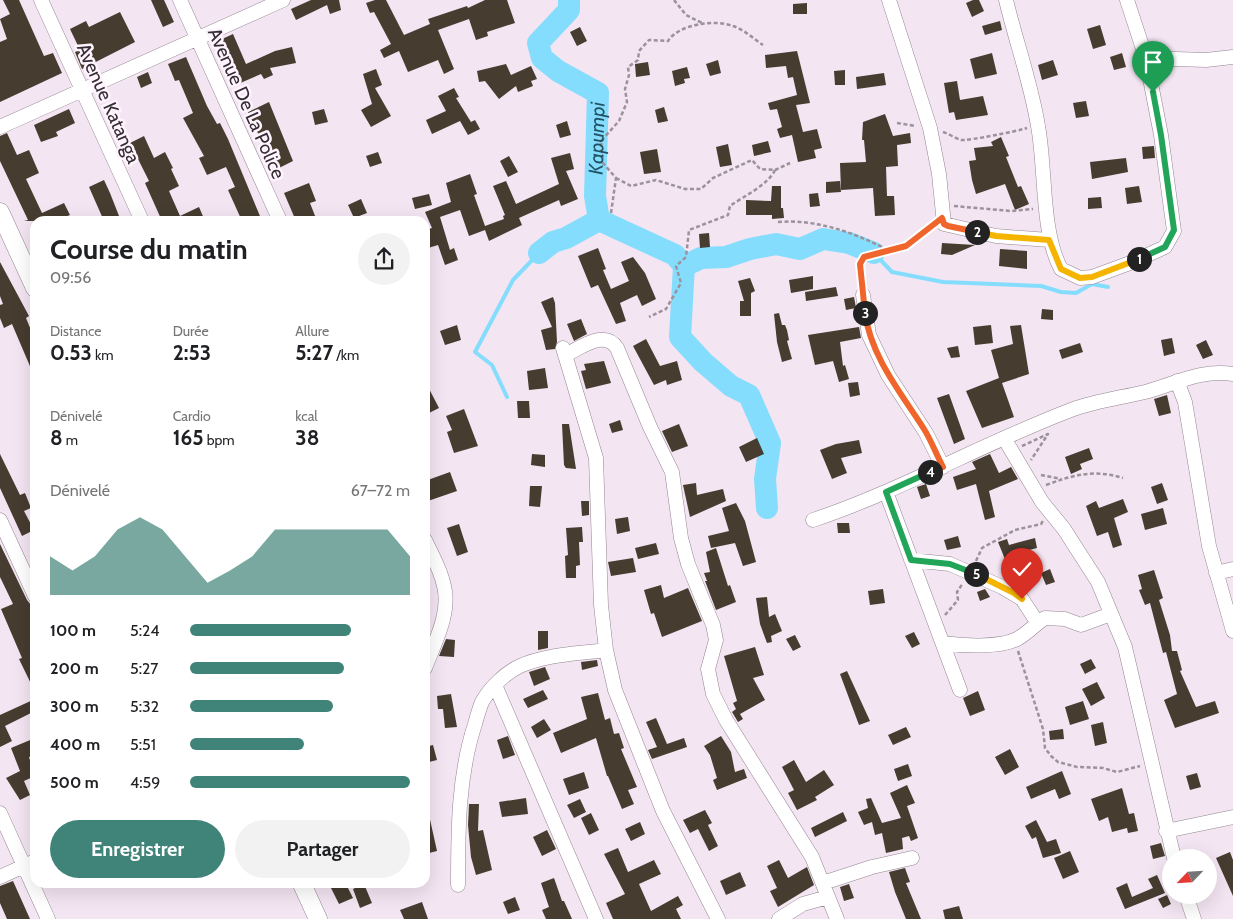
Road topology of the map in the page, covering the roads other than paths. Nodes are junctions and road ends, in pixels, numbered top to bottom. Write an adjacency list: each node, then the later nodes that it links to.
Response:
1 (41, 0): 10 (street, Avenue Katanga)
2 (180, 0): 7 (street, Avenue De La Police)
3 (283, 0): 7 (street)
4 (889, 0): 15 (street)
5 (1006, 0): 15 (street)
6 (1126, 0): 9 (street)
7 (198, 38): 10 (street); 14 (street, Avenue De La Police)
8 (1233, 57): 9 (street)
9 (1146, 58): 15 (street)
10 (82, 89): 11 (street); 13 (street, Avenue Katanga)
11 (0, 127)
12 (0, 212): 16 (street)
13 (140, 216)
14 (278, 216)
15 (1049, 240)
16 (30, 277)
17 (863, 295): 21 (street)
18 (1233, 374): 19 (street)
19 (1177, 381): 20 (street); 28 (street)
20 (1004, 438): 21 (street); 30 (street)
21 (943, 467): 22 (street)
22 (886, 492): 24 (street); 26 (street)
23 (0, 520): 29 (street)
24 (813, 520)
25 (430, 551): 35 (street)
26 (911, 560): 31 (street); 33 (street)
27 (1233, 569): 28 (street)
28 (1216, 574): 32 (street)
29 (30, 585)
30 (1111, 614): 31 (street); 40 (street)
31 (1037, 622): 33 (street)
32 (1233, 631)
33 (943, 643): 37 (street)
34 (606, 650): 36 (street); 45 (street); 54 (street)
35 (430, 654)
36 (495, 686): 46 (street); 53 (street)
37 (960, 690)
38 (0, 813): 43 (street)
39 (1233, 817): 40 (street)
40 (1166, 830): 41 (street)
41 (1171, 849)
42 (912, 858): 45 (street)
43 (30, 863): 44 (street)
44 (0, 877)
45 (823, 883): 49 (street)
46 (458, 886)
47 (38, 888): 51 (street)
48 (304, 888): 52 (street)
49 (828, 897): 55 (street); 56 (street)
50 (1189, 904): 57 (street)
51 (48, 919)
52 (318, 919)
53 (596, 919)
54 (718, 919)
55 (779, 919)
56 (837, 919)
57 (1194, 919)

